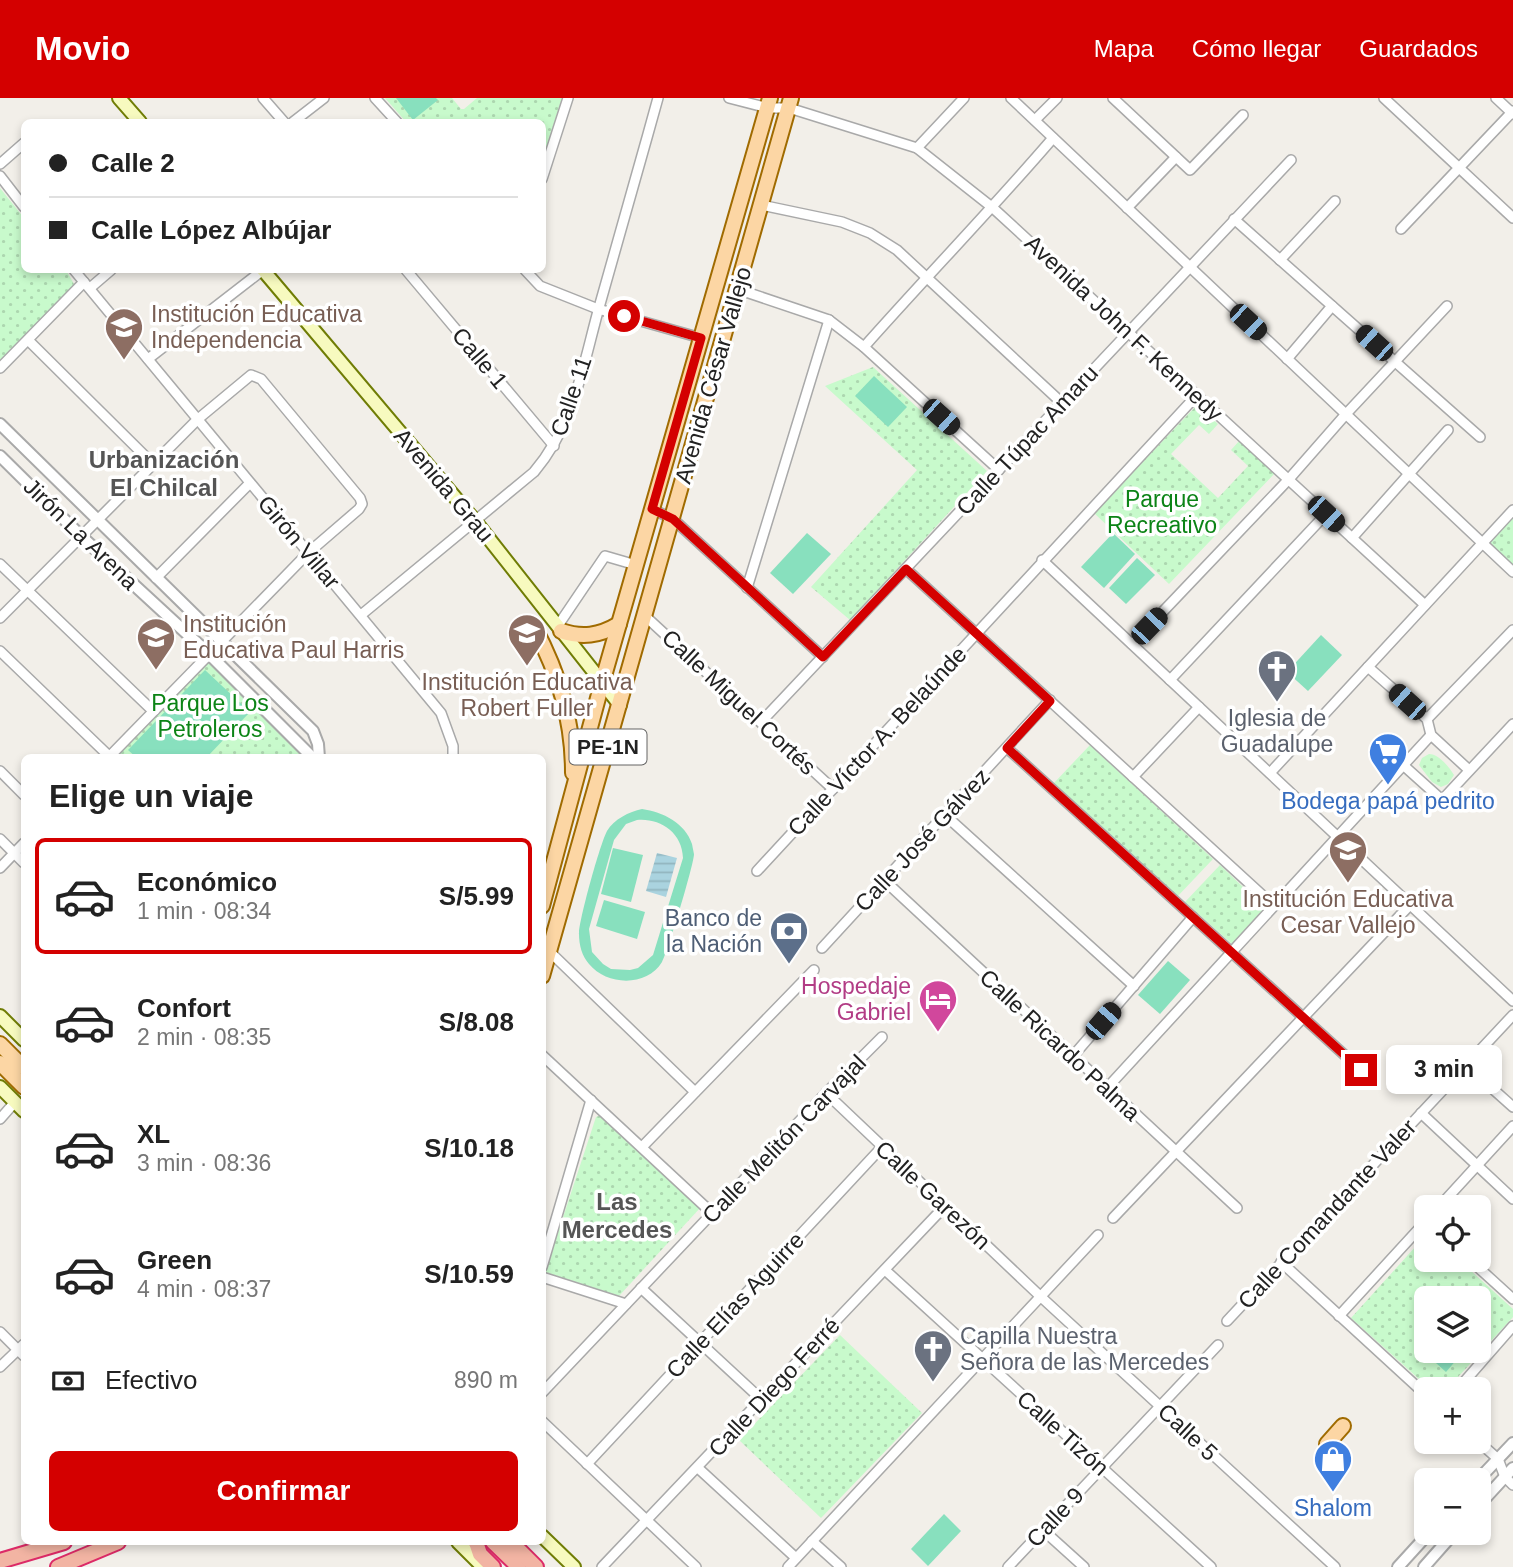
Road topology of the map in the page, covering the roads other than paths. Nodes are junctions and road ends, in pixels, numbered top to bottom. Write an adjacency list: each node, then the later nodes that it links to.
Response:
1 (119, 98): 18 (main road)
2 (263, 98): 19 (street)
3 (324, 98): 20 (street)
4 (375, 98): 21 (street)
5 (568, 98): 29 (street)
6 (658, 98): 53 (street, Calle 11)
7 (729, 98): 14 (street)
8 (964, 98): 25 (street)
9 (1011, 98): 22 (street)
10 (1057, 98): 22 (street)
11 (1113, 98): 26 (street)
12 (1384, 98): 30 (street)
13 (1496, 98): 16 (street)
14 (769, 103): 15 (street); 56 (main road, Avenida César Vallejo / PE-1N)
15 (790, 103): 25 (street, Avenida John F. Kennedy); 34 (main road, Avenida César Vallejo / PE-1N)
16 (1513, 112): 30 (street)
17 (1243, 115): 26 (street)
18 (137, 119)
19 (281, 119)
20 (297, 119)
21 (394, 119)
22 (1035, 120): 23 (street)
23 (1053, 138): 35 (street); 36 (street)
24 (21, 146): 28 (street)
25 (917, 148): 35 (street, Avenida John F. Kennedy)
26 (1176, 157): 36 (street)
27 (1291, 160): 38 (street, Calle Túpac Amaru)
28 (0, 164)
29 (546, 167)
30 (1459, 168): 37 (street); 39 (street)
31 (0, 176): 33 (street)
32 (1335, 201): 40 (street)
33 (21, 203)
34 (761, 205): 48 (street); 50 (main road, Avenida César Vallejo / PE-1N)
35 (993, 208): 48 (street); 55 (street, Avenida John F. Kennedy)
36 (1128, 208): 41 (street)
37 (1513, 218)
38 (1234, 219): 40 (street); 41 (street, Calle Túpac Amaru)
39 (1401, 229)
40 (1280, 260): 51 (street)
41 (1190, 267): 55 (street, Calle Túpac Amaru); 60 (street)
42 (77, 273): 49 (street, Girón Villar)
43 (106, 273): 49 (street)
44 (259, 273): 59 (street)
45 (266, 273): 82 (main road, Avenida Grau)
46 (409, 273): 70 (street, Calle 1)
47 (528, 273): 53 (street)
48 (926, 277): 58 (street); 64 (street)
49 (87, 285): 57 (street); 59 (street, Girón Villar)
50 (737, 289): 54 (street); 80 (main road, Avenida César Vallejo / PE-1N)
51 (1332, 306): 60 (street); 61 (street)
52 (1447, 306): 61 (street)
53 (598, 309): 56 (street); 70 (street, Calle 11)
54 (829, 320): 58 (street); 93 (street)
55 (1129, 332): 63 (street, Avenida John F. Kennedy); 64 (street, Calle Túpac Amaru)
56 (701, 338): 77 (main road, Avenida César Vallejo / PE-1N)
57 (28, 340): 62 (street); 72 (street)
58 (864, 347): 73 (street)
59 (148, 359): 66 (street, Girón Villar)
60 (1287, 359): 65 (street)
61 (1395, 361): 65 (street); 69 (street)
62 (0, 368)
63 (1197, 395): 75 (street, Avenida John F. Kennedy); 87 (street, Calle Víctor A. Belaúnde)
64 (1062, 403): 73 (street, Calle Túpac Amaru)
65 (1346, 414): 74 (street); 75 (street)
66 (198, 419): 72 (street); 76 (street, Girón Villar); 86 (street)
67 (0, 424): 81 (street, Jirón La Arena)
68 (1448, 430): 74 (street)
69 (1480, 437)
70 (554, 446): 82 (street, Calle 11)
71 (0, 456): 83 (street, Jirón La Arena)
72 (153, 464): 81 (street)
73 (999, 470): 90 (street, Calle Túpac Amaru)
74 (1408, 473): 84 (street); 85 (street)
75 (1289, 480): 79 (street, Avenida John F. Kennedy); 105 (street)
76 (250, 483): 86 (street, Girón Villar); 92 (street)
77 (652, 509): 80 (street); 89 (main road, Avenida César Vallejo / PE-1N)
78 (1513, 510): 85 (street)
79 (1326, 514): 84 (street, Avenida John F. Kennedy); 110 (street)
80 (673, 519): 93 (street); 97 (main road, Avenida César Vallejo / PE-1N)
81 (97, 520): 83 (street); 92 (street, Jirón La Arena)
82 (475, 521): 96 (street, Calle 11); 101 (main road, Avenida Grau)
83 (82, 536): 94 (street); 107 (street, Jirón La Arena)
84 (1352, 538): 95 (street, Avenida John F. Kennedy)
85 (1482, 543): 91 (street); 95 (street)
86 (307, 553): 96 (street, Girón Villar); 104 (street)
87 (1042, 561): 103 (street, Calle Víctor A. Belaúnde); 105 (street)
88 (0, 564): 94 (street)
89 (636, 565): 99 (main road, Avenida César Vallejo / PE-1N); 101 (street)
90 (906, 569): 103 (street); 108 (street, Calle Túpac Amaru)
91 (1513, 572)
92 (156, 578): 104 (street, Jirón La Arena)
93 (747, 588): 108 (street)
94 (27, 591): 98 (street); 115 (street)
95 (1425, 605): 109 (street)
96 (361, 615): 125 (street, Girón Villar)
97 (645, 615): 113 (main road, Avenida César Vallejo / PE-1N); 117 (street, Calle Miguel Cortés)
98 (0, 618)
99 (619, 624): 101 (main road); 111 (main road, Avenida César Vallejo / PE-1N)
100 (534, 627): 133 (main road)
101 (559, 629): 111 (main road, Avenida Grau)
102 (1513, 629): 116 (street)
103 (976, 633): 112 (street); 131 (street, Calle Víctor A. Belaúnde)
104 (222, 641): 107 (street); 124 (street, Jirón La Arena)
105 (1132, 644): 110 (street)
106 (0, 652): 121 (street)
107 (209, 654): 115 (street); 123 (street, Jirón La Arena)
108 (823, 657): 117 (street, Calle Túpac Amaru)
109 (1368, 667): 116 (street); 129 (street)
110 (1170, 680): 114 (street)
111 (602, 683): 113 (main road, Avenida Grau); 133 (main road, Avenida César Vallejo / PE-1N)
112 (1050, 701): 120 (street, Calle José Gálvez); 130 (street)
113 (620, 705): 148 (main road, Avenida César Vallejo / PE-1N)
114 (1199, 707): 129 (street); 130 (street)
115 (153, 711): 122 (street)
116 (1427, 719): 119 (street)
117 (762, 721): 131 (street, Calle Miguel Cortés)
118 (1513, 724): 127 (street)
119 (1431, 735): 126 (street); 127 (street)
120 (1007, 748): 134 (street, Calle José Gálvez); 146 (street)
121 (106, 754)
122 (112, 754)
123 (309, 754)
124 (319, 754)
125 (453, 754)
126 (1403, 765): 127 (street); 135 (street)
127 (1469, 770)
128 (0, 771): 132 (street)
129 (1270, 773): 135 (street)
130 (1133, 777): 145 (street)
131 (833, 789): 141 (street, Calle Víctor A. Belaúnde)
132 (21, 792)
133 (570, 801): 143 (main road, Avenida César Vallejo / PE-1N)
134 (945, 815): 142 (street, Calle José Gálvez); 152 (street)
135 (1338, 837): 144 (street); 145 (street)
136 (0, 839): 138 (street)
137 (21, 846): 138 (street)
138 (15, 853): 139 (street); 140 (street)
139 (21, 860)
140 (0, 868)
141 (757, 871)
142 (885, 881): 147 (street, Calle José Gálvez); 160 (street, Calle Ricardo Palma)
143 (546, 882)
144 (1410, 905): 153 (street); 156 (street)
145 (1274, 906): 149 (street)
146 (1194, 917): 149 (street); 152 (street)
147 (822, 948)
148 (550, 952): 150 (main road, Avenida César Vallejo / PE-1N); 169 (street)
149 (1232, 952): 156 (street); 168 (street)
150 (546, 964)
151 (814, 970): 169 (street)
152 (1134, 986): 160 (street)
153 (1513, 1001)
154 (1513, 1015): 164 (street, Calle Comandante Valer)
155 (0, 1016): 157 (main road)
156 (1304, 1018): 165 (street); 179 (street)
157 (21, 1037)
158 (882, 1037): 170 (street, Calle Melitón Carvajal)
159 (0, 1044): 163 (main road)
160 (1073, 1056): 168 (street, Calle Ricardo Palma)
161 (546, 1059): 171 (street)
162 (0, 1063): 166 (main road)
163 (21, 1065)
164 (1466, 1065): 173 (street); 174 (street, Calle Comandante Valer)
165 (1361, 1070)
166 (21, 1084)
167 (0, 1087): 172 (main road)
168 (1107, 1088): 179 (street, Calle Ricardo Palma)
169 (695, 1092): 177 (street)
170 (826, 1093): 178 (street, Calle Garezón); 185 (street, Calle Melitón Carvajal)
171 (590, 1100): 177 (street); 189 (street)
172 (20, 1106): 175 (street)
173 (1513, 1107)
174 (1421, 1113): 180 (street); 190 (street, Calle Comandante Valer)
175 (0, 1119)
176 (1513, 1126): 180 (street)
177 (642, 1147): 185 (street)
178 (882, 1147): 183 (street, Calle Garezón); 202 (street, Calle Elías Aguirre)
179 (1175, 1153): 184 (street, Calle Ricardo Palma); 186 (street)
180 (1477, 1165): 181 (street); 182 (street)
181 (1450, 1195)
182 (1513, 1199)
183 (945, 1206): 191 (street, Calle Diego Ferré); 195 (street, Calle Garezón)
184 (1237, 1208)
185 (712, 1213): 194 (street, Calle Melitón Carvajal)
186 (1113, 1218)
187 (1414, 1234): 198 (street)
188 (1098, 1235): 195 (street)
189 (546, 1253)
190 (1281, 1262): 198 (street); 199 (street, Calle Comandante Valer)
191 (885, 1270): 206 (street, Calle Tizón); 211 (street, Calle Diego Ferré)
192 (1484, 1272): 196 (street)
193 (546, 1278): 197 (street)
194 (641, 1288): 197 (street, Calle Melitón Carvajal); 202 (street)
195 (1040, 1296): 206 (street); 212 (street, Calle 5)
196 (1513, 1298)
197 (626, 1304): 210 (street, Calle Melitón Carvajal)
198 (1339, 1315): 209 (street)
199 (1227, 1321)
200 (1513, 1326): 208 (street)
201 (0, 1332): 204 (street)
202 (700, 1343): 211 (street); 219 (street, Calle Elías Aguirre)
203 (1218, 1345): 212 (street, Calle 9)
204 (21, 1349)
205 (21, 1351): 207 (street)
206 (981, 1359): 221 (street, Calle Tizón); 229 (street)
207 (0, 1367)
208 (1468, 1377)
209 (1414, 1384)
210 (546, 1389)
211 (762, 1400): 220 (street, Calle Diego Ferré)
212 (1160, 1406): 221 (street, Calle 9); 253 (street, Calle 5)
213 (546, 1426): 219 (street)
214 (1343, 1426): 216 (main road)
215 (1513, 1443): 218 (street)
216 (1327, 1444)
217 (1491, 1453): 218 (street)
218 (1498, 1459): 222 (street); 224 (street)
219 (587, 1464): 226 (street)
220 (698, 1468): 226 (street, Calle Diego Ferré); 238 (street)
221 (1101, 1468): 227 (street, Calle 9); 252 (street, Calle Tizón)
222 (1489, 1468)
223 (1513, 1468): 224 (street)
224 (1509, 1481): 225 (street)
225 (1491, 1495)
226 (648, 1521): 246 (street, Calle Diego Ferré); 247 (street)
227 (1043, 1530): 250 (street, Calle 9); 251 (street)
228 (546, 1540): 245 (main road)
229 (811, 1541): 238 (street); 249 (street)
230 (54, 1545): 239 (highway)
231 (111, 1545): 240 (highway)
232 (461, 1545): 241 (main road)
233 (477, 1545): 242 (highway)
234 (496, 1545): 243 (highway)
235 (514, 1545): 244 (highway)
236 (1418, 1545): 254 (street)
237 (1443, 1545): 255 (street)
238 (796, 1558): 248 (street)
239 (0, 1561)
240 (58, 1567)
241 (483, 1567)
242 (493, 1567)
243 (519, 1567)
244 (536, 1567)
245 (574, 1567)
246 (602, 1567)
247 (696, 1567)
248 (788, 1567)
249 (841, 1567)
250 (1008, 1567)
251 (1084, 1567)
252 (1211, 1567)
253 (1335, 1567)
254 (1398, 1567)
255 (1424, 1567)

